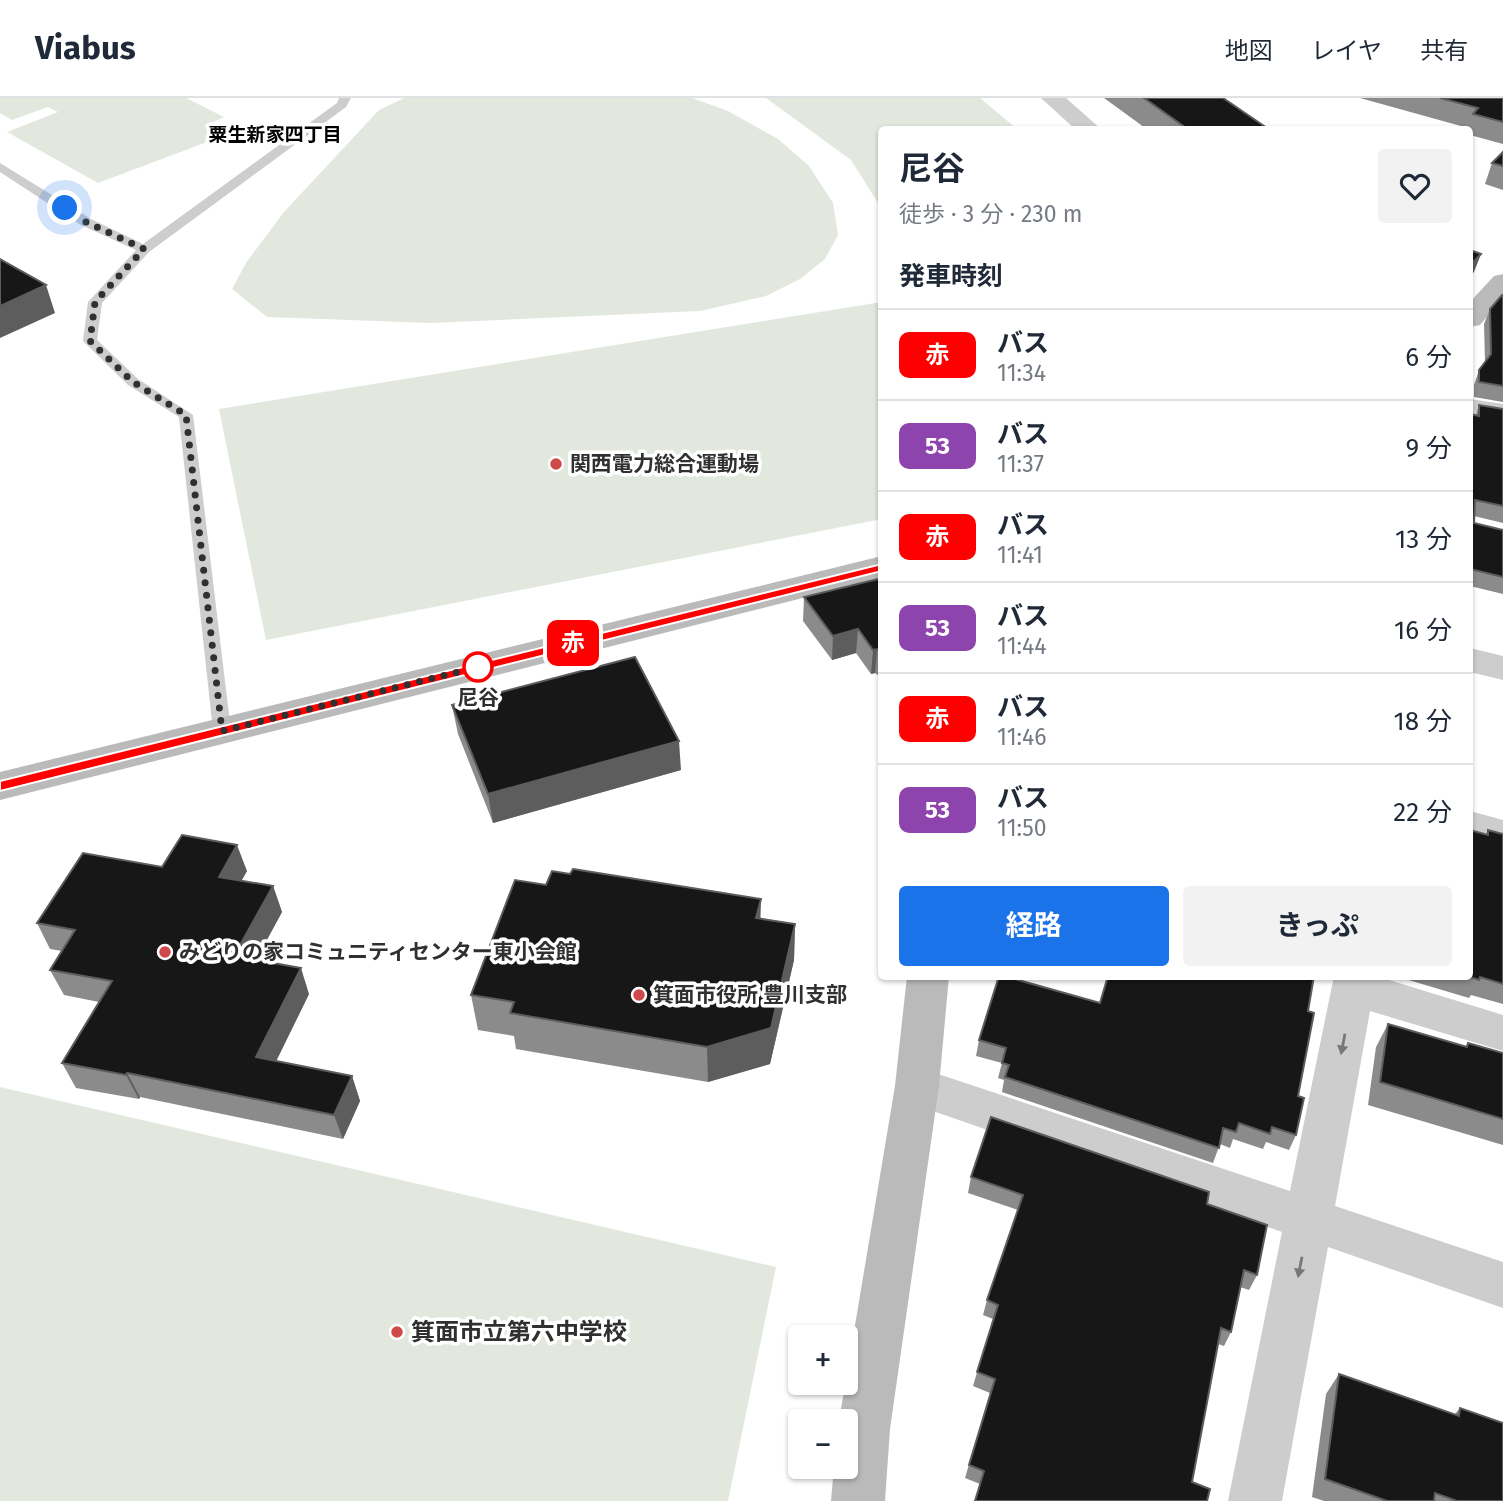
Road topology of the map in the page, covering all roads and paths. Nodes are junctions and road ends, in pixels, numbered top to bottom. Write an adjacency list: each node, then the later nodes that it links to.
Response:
1 (345, 98): 5 (lane)
2 (1052, 98): 3 (street)
3 (1086, 126)
4 (0, 167): 5 (lane)
5 (144, 249): 13 (lane)
6 (1503, 282): 7 (street)
7 (1473, 316)
8 (1473, 408): 9 (street)
9 (1503, 413)
10 (878, 568): 13 (street)
11 (1473, 661): 12 (street)
12 (1503, 668)
13 (222, 731): 14 (street)
14 (0, 786)
15 (1473, 827): 16 (street)
16 (1503, 835)
17 (928, 980): 20 (street)
18 (1354, 982): 19 (street); 21 (street, one-way to 21)
19 (1503, 1033)
20 (917, 1086): 21 (street); 23 (street)
21 (1309, 1220): 22 (street); 24 (street, one-way to 24)
22 (1503, 1286)
23 (858, 1501)
24 (1255, 1501)

